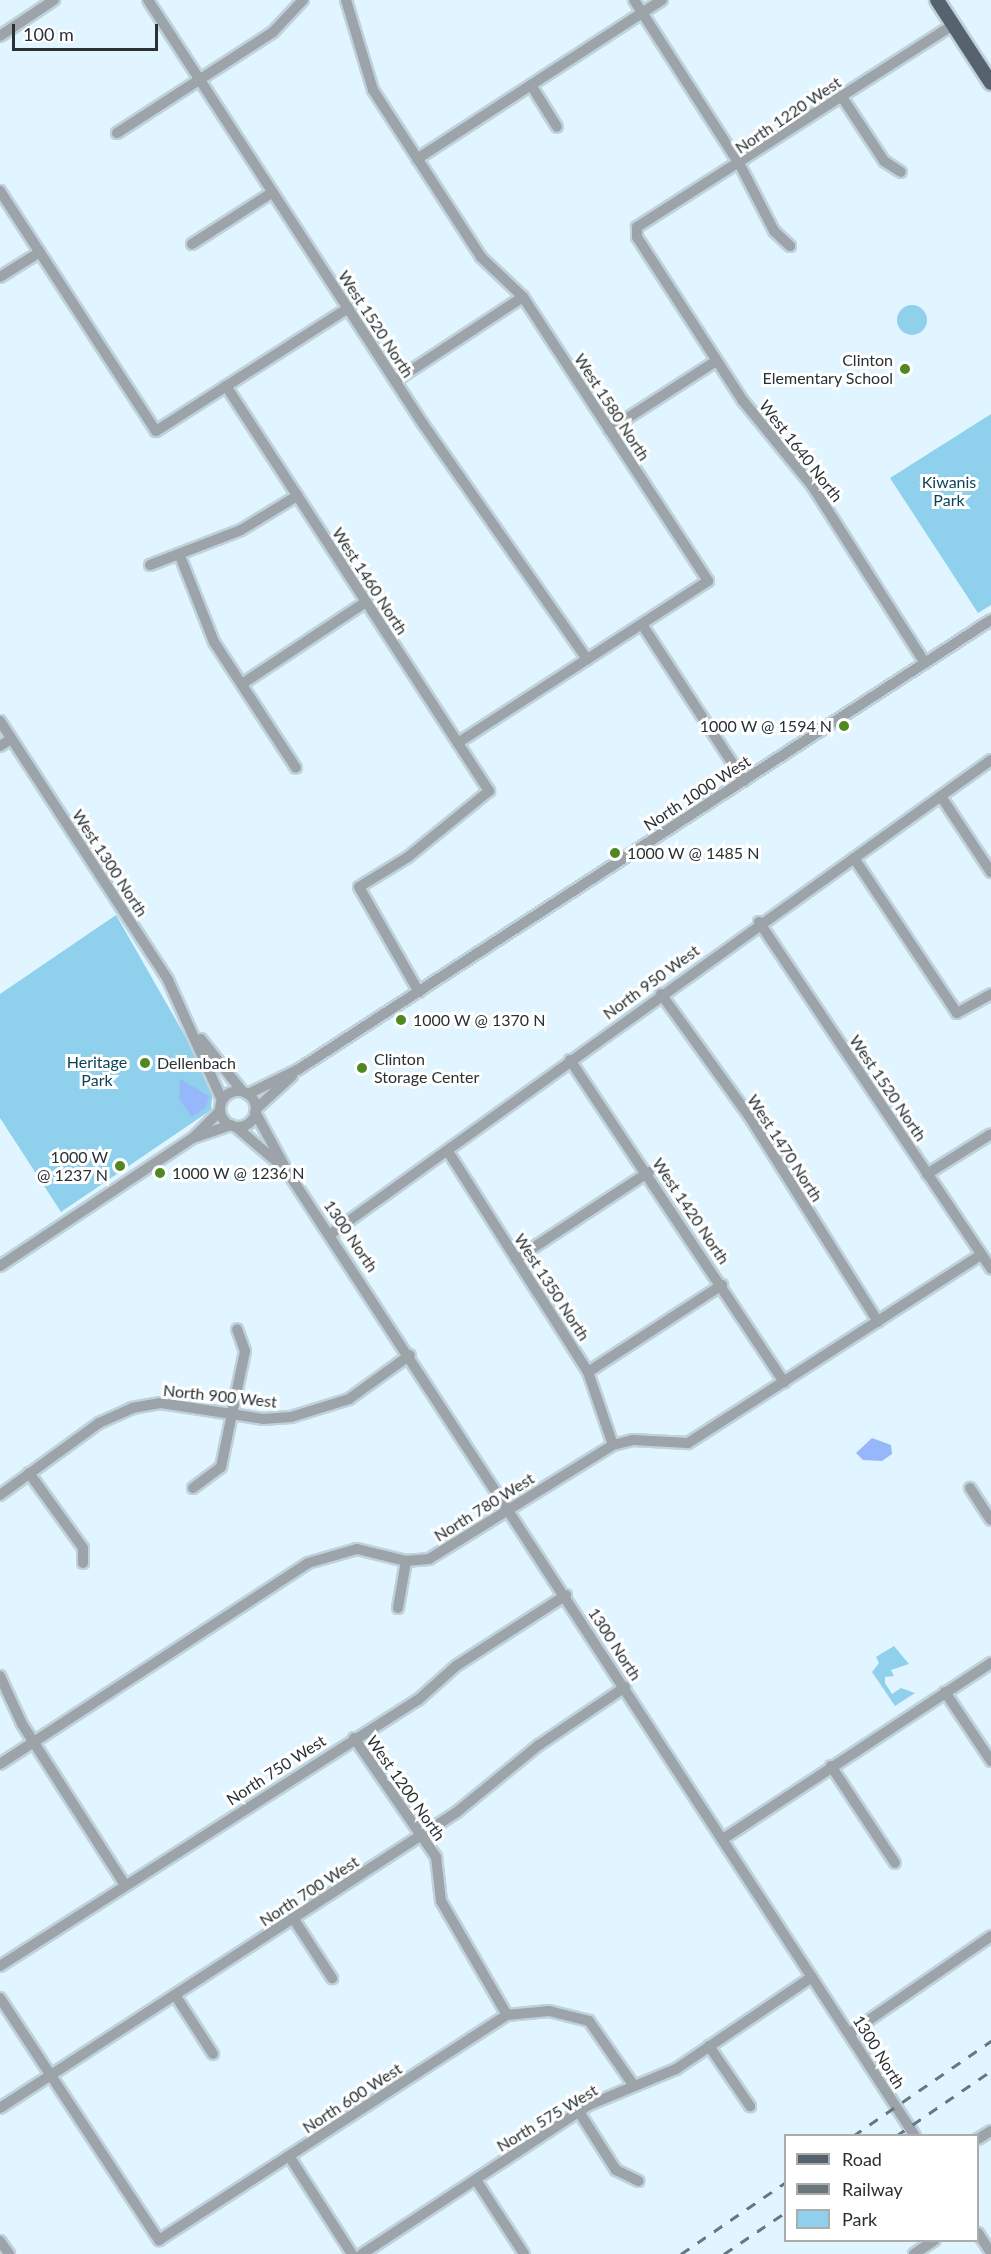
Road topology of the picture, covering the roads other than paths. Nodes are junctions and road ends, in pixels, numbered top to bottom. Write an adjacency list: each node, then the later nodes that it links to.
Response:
1 (54, 0): 10 (street)
2 (148, 0): 11 (street, West 1520 North)
3 (303, 0): 11 (street)
4 (346, 0): 17 (street, West 1580 North)
5 (634, 0): 8 (street)
6 (662, 0): 8 (street)
7 (937, 0): 9 (main road)
8 (642, 13): 13 (street); 18 (street)
9 (953, 25): 12 (main road); 14 (street, North 1220 West)
10 (0, 36)
11 (197, 77): 16 (street); 21 (street, West 1520 North)
12 (989, 77)
13 (531, 85): 15 (street); 17 (street)
14 (842, 97): 18 (street, North 1220 West); 19 (street)
15 (557, 127)
16 (117, 133)
17 (417, 159): 27 (street, West 1580 North)
18 (740, 165): 22 (street, North 1220 West); 24 (street)
19 (902, 172)
20 (0, 191): 25 (street)
21 (273, 192): 23 (street); 28 (street, West 1520 North)
22 (638, 227): 29 (street, West 1640 North)
23 (192, 244)
24 (790, 246)
25 (40, 252): 26 (street); 31 (street)
26 (0, 277)
27 (523, 297): 30 (street); 32 (street, West 1580 North)
28 (348, 308): 30 (street, West 1520 North); 31 (street)
29 (716, 361): 32 (street); 40 (street, West 1640 North)
30 (395, 381): 39 (street, West 1520 North)
31 (226, 386): 33 (street, West 1460 North)
32 (609, 430): 38 (street, West 1580 North)
33 (297, 496): 34 (street); 36 (street, West 1460 North)
34 (180, 556): 35 (street); 41 (street)
35 (150, 565)
36 (366, 602): 41 (street); 44 (street, West 1460 North)
37 (991, 620): 40 (street, North 1000 West)
38 (643, 626): 39 (street); 48 (street)
39 (587, 658): 44 (street)
40 (925, 663): 48 (street, North 1000 West)
41 (242, 684): 47 (street)
42 (0, 721): 43 (street, West 1300 North)
43 (11, 739): 45 (street); 56 (street, West 1300 North)
44 (458, 743): 53 (street, West 1460 North)
45 (0, 746)
46 (991, 760): 49 (street, North 950 West)
47 (296, 768)
48 (744, 781): 53 (street, North 1000 West)
49 (942, 798): 50 (street, North 950 West); 51 (street)
50 (854, 858): 52 (street, North 950 West); 55 (street)
51 (991, 872)
52 (759, 922): 54 (street, North 950 West); 68 (street, West 1520 North)
53 (419, 992): 58 (street, North 1000 West)
54 (661, 994): 57 (street, North 950 West); 75 (street, West 1470 North)
55 (991, 994)
56 (190, 1024): 59 (street, West 1300 North); 60 (street, West 1300 North)
57 (570, 1060): 65 (street, North 950 West); 67 (street, West 1420 North)
58 (299, 1069): 59 (street, North 1000 West); 61 (street, North 1000 West)
59 (245, 1092): 60 (street, North 1000 West); 61 (street, West 1300 North)
60 (221, 1106): 62 (street, West 1300 North); 64 (street)
61 (256, 1110): 62 (street, North 1000 West); 66 (street, 1300 North)
62 (233, 1126): 64 (street); 66 (street, 1300 North)
63 (991, 1134): 68 (street)
64 (193, 1138): 72 (street)
65 (449, 1153): 69 (street, North 950 West); 71 (street, West 1350 North)
66 (287, 1171): 69 (street, 1300 North)
67 (648, 1172): 71 (street); 74 (street, West 1420 North)
68 (927, 1174): 70 (street, West 1520 North)
69 (332, 1233): 77 (street, 1300 North)
70 (981, 1255): 73 (street, West 1520 North); 75 (street, North 780 West)
71 (516, 1259): 78 (street, West 1350 North)
72 (0, 1266)
73 (991, 1269)
74 (722, 1285): 78 (street); 79 (street, West 1420 North)
75 (878, 1322): 79 (street, North 780 West)
76 (237, 1329): 80 (street)
77 (410, 1355): 80 (street, North 900 West); 86 (street, 1300 North)
78 (588, 1371): 81 (street, West 1350 North)
79 (783, 1382): 81 (street, North 780 West)
80 (231, 1414): 82 (street, North 900 West); 83 (street)
81 (613, 1445): 86 (street, North 780 West)
82 (29, 1473): 85 (street, North 900 West); 89 (street)
83 (193, 1488)
84 (970, 1488): 87 (street)
85 (0, 1495)
86 (509, 1509): 88 (street, North 780 West); 90 (street, 1300 North)
87 (991, 1520)
88 (406, 1562): 91 (street); 97 (street)
89 (83, 1563)
90 (566, 1595): 94 (street, 1300 North); 96 (street, North 750 West)
91 (398, 1608)
92 (991, 1662): 95 (street)
93 (0, 1676): 97 (street)
94 (626, 1687): 101 (street, North 700 West); 102 (street, 1300 North)
95 (945, 1692): 98 (street); 100 (street)
96 (354, 1738): 101 (street, West 1200 North); 104 (street, North 750 West)
97 (34, 1742): 99 (street); 104 (street)
98 (991, 1761)
99 (0, 1764)
100 (831, 1766): 102 (street); 103 (street)
101 (421, 1836): 105 (street, North 700 West); 112 (street, West 1200 North)
102 (723, 1839): 108 (street, 1300 North)
103 (894, 1863)
104 (125, 1885): 107 (street, North 750 West)
105 (293, 1918): 109 (street); 110 (street, North 700 West)
106 (991, 1936): 113 (street)
107 (0, 1966)
108 (812, 1977): 113 (street, 1300 North); 114 (street, North 575 West)
109 (332, 1978)
110 (175, 1995): 115 (street); 116 (street, North 700 West)
111 (0, 1998): 116 (street)
112 (507, 2015): 117 (street); 122 (street, North 600 West)
113 (850, 2033): 121 (street, 1300 North)
114 (709, 2046): 117 (street, North 575 West); 118 (street)
115 (213, 2054)
116 (52, 2075): 119 (street, North 700 West); 122 (street, North 600 West)
117 (634, 2086): 120 (street, North 575 West)
118 (750, 2106)
119 (0, 2108)
120 (579, 2112): 123 (street, North 575 West); 124 (street)
121 (914, 2134)
122 (289, 2156): 130 (street)
123 (476, 2180): 131 (street, North 575 West); 132 (street)
124 (639, 2181)
125 (979, 2235): 128 (street)
126 (0, 2241): 129 (street)
127 (933, 2242): 133 (street)
128 (991, 2253)
129 (9, 2254)
130 (352, 2254)
131 (362, 2254)
132 (524, 2254)
133 (914, 2254)

